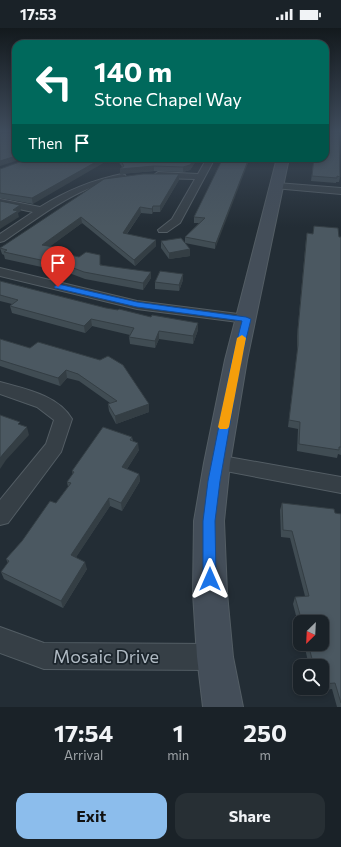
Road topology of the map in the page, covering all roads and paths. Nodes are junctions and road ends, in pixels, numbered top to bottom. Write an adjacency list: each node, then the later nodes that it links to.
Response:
1 (208, 164): 5 (street)
2 (282, 164): 6 (street)
3 (146, 175): 5 (street)
4 (130, 176): 9 (street)
5 (200, 177): 10 (street)
6 (277, 186): 7 (street); 13 (street)
7 (341, 191)
8 (0, 202): 9 (street)
9 (43, 211): 11 (street)
10 (163, 230)
11 (0, 239)
12 (0, 272): 13 (street)
13 (246, 319): 15 (street)
14 (0, 388): 17 (street)
15 (217, 463): 16 (street); 19 (street)
16 (341, 485)
17 (0, 516)
18 (0, 640): 19 (street, Mosaic Drive)
19 (215, 657): 20 (street)
20 (223, 707)

